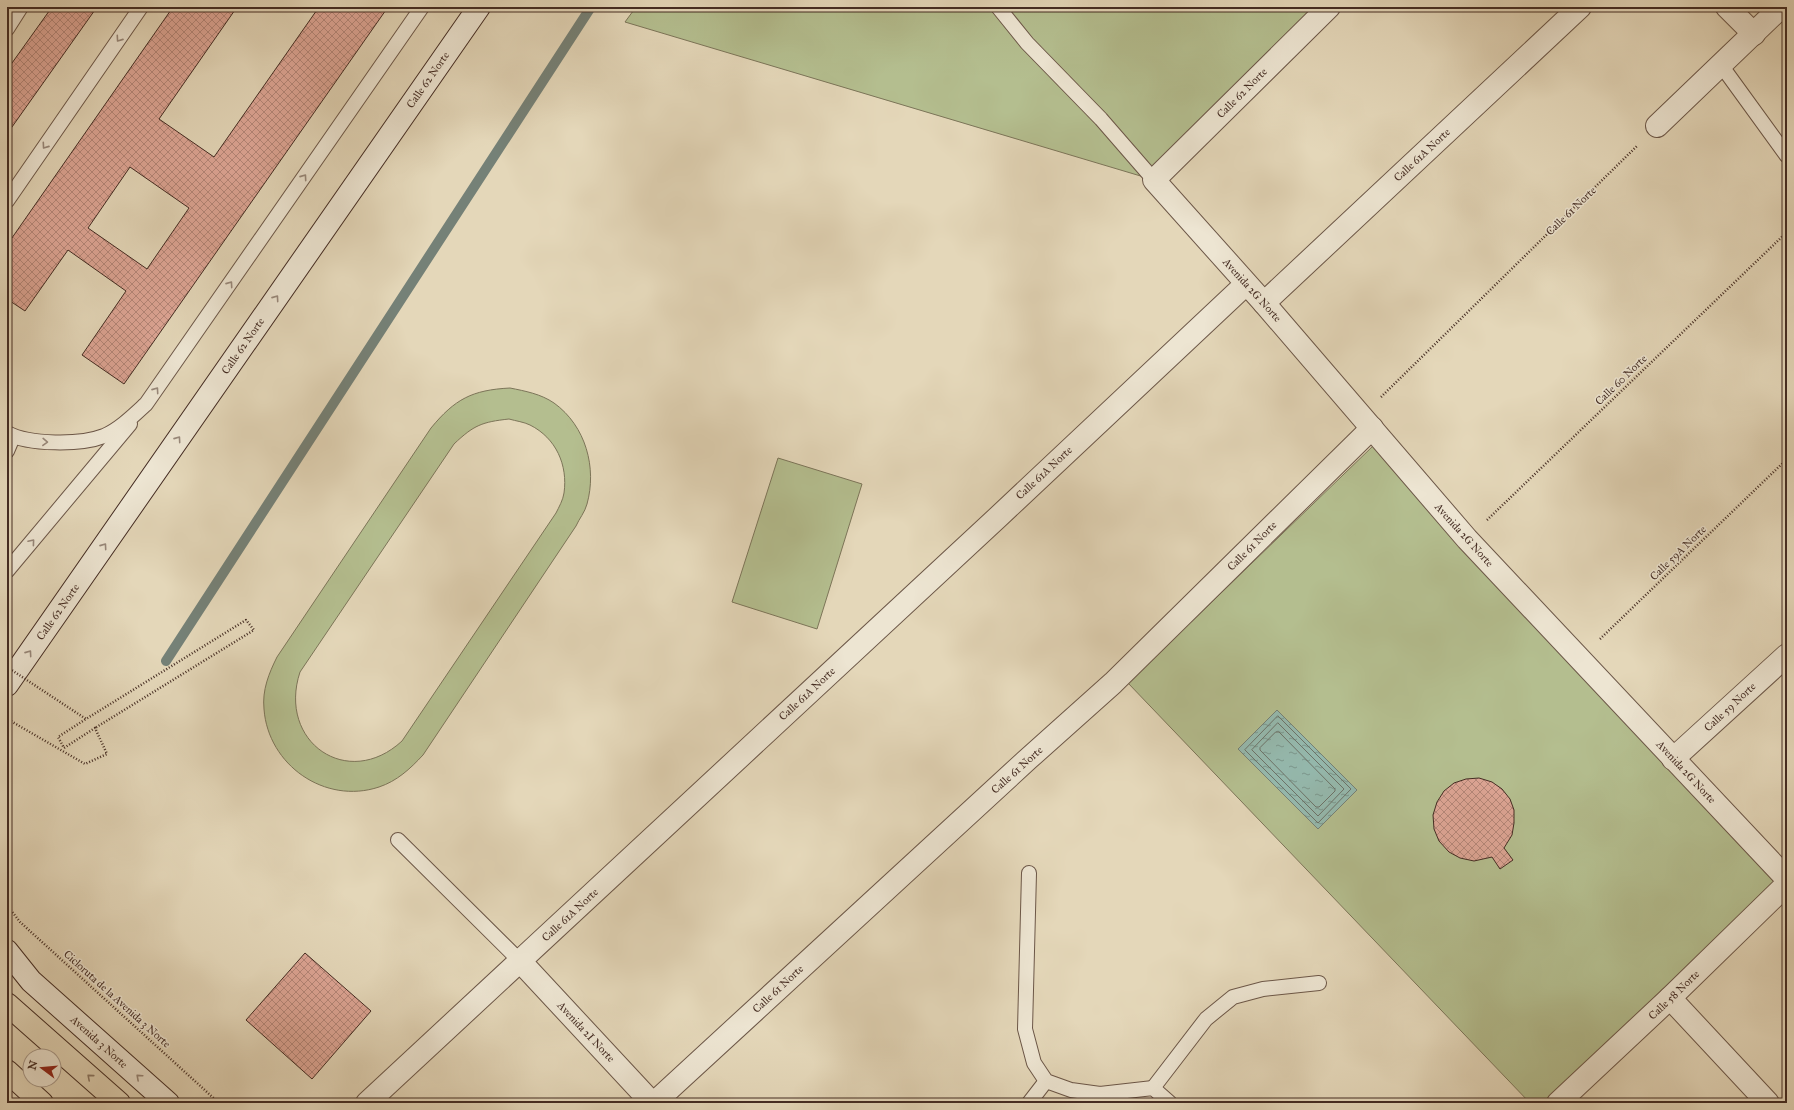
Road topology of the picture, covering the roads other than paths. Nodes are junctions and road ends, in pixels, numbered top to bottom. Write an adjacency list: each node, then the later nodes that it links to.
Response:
1 (21, 7): 10 (lane)
2 (141, 7): 16 (lane, one-way to 16)
3 (422, 7): 19 (lane, one-way to 3)
4 (478, 7): 25 (street, Calle 62 Norte, one-way to 4)
5 (998, 7): 15 (lane)
6 (1329, 7): 15 (street, Calle 62 Norte)
7 (1580, 7): 18 (street, Calle 61A Norte)
8 (1727, 7): 11 (street)
9 (1781, 7): 11 (street)
10 (7, 29)
11 (1754, 34): 12 (street)
12 (1721, 65): 13 (street); 14 (lane)
13 (1657, 126)
14 (1787, 156)
15 (1154, 180): 17 (street, Avenida 2G Norte)
16 (7, 201)
17 (1246, 284): 18 (street, Avenida 2G Norte); 33 (street, Calle 61A Norte)
18 (1264, 303): 20 (street, Avenida 2G Norte)
19 (146, 404): 21 (lane, one-way to 19); 23 (lane, one-way to 19)
20 (1366, 422): 26 (street, Avenida 2G Norte); 45 (street, Calle 61 Norte)
21 (9, 438): 22 (lane)
22 (7, 451)
23 (7, 571)
24 (1787, 655): 26 (street, Calle 59 Norte)
25 (7, 685)
26 (1673, 759): 29 (street, Avenida 2G Norte)
27 (398, 840): 33 (lane)
28 (1029, 873): 39 (lane)
29 (1787, 879)
30 (1787, 884): 36 (street, Calle 58 Norte)
31 (7, 951): 34 (street)
32 (7, 959): 34 (lane)
33 (520, 961): 44 (street, Calle 61A Norte); 45 (street, Avenida 2I Norte)
34 (31, 981): 43 (street, Avenida 3 Norte, one-way to 34)
35 (1319, 983): 40 (lane)
36 (1670, 998): 48 (street, Calle 58 Norte); 49 (street)
37 (7, 1004): 42 (main road, one-way to 37)
38 (7, 1071): 41 (main road)
39 (1046, 1081): 40 (lane); 46 (lane)
40 (1153, 1088): 47 (lane)
41 (42, 1103)
42 (119, 1103)
43 (168, 1103)
44 (366, 1103)
45 (653, 1103)
46 (1029, 1103)
47 (1170, 1103)
48 (1558, 1103)
49 (1768, 1103)

